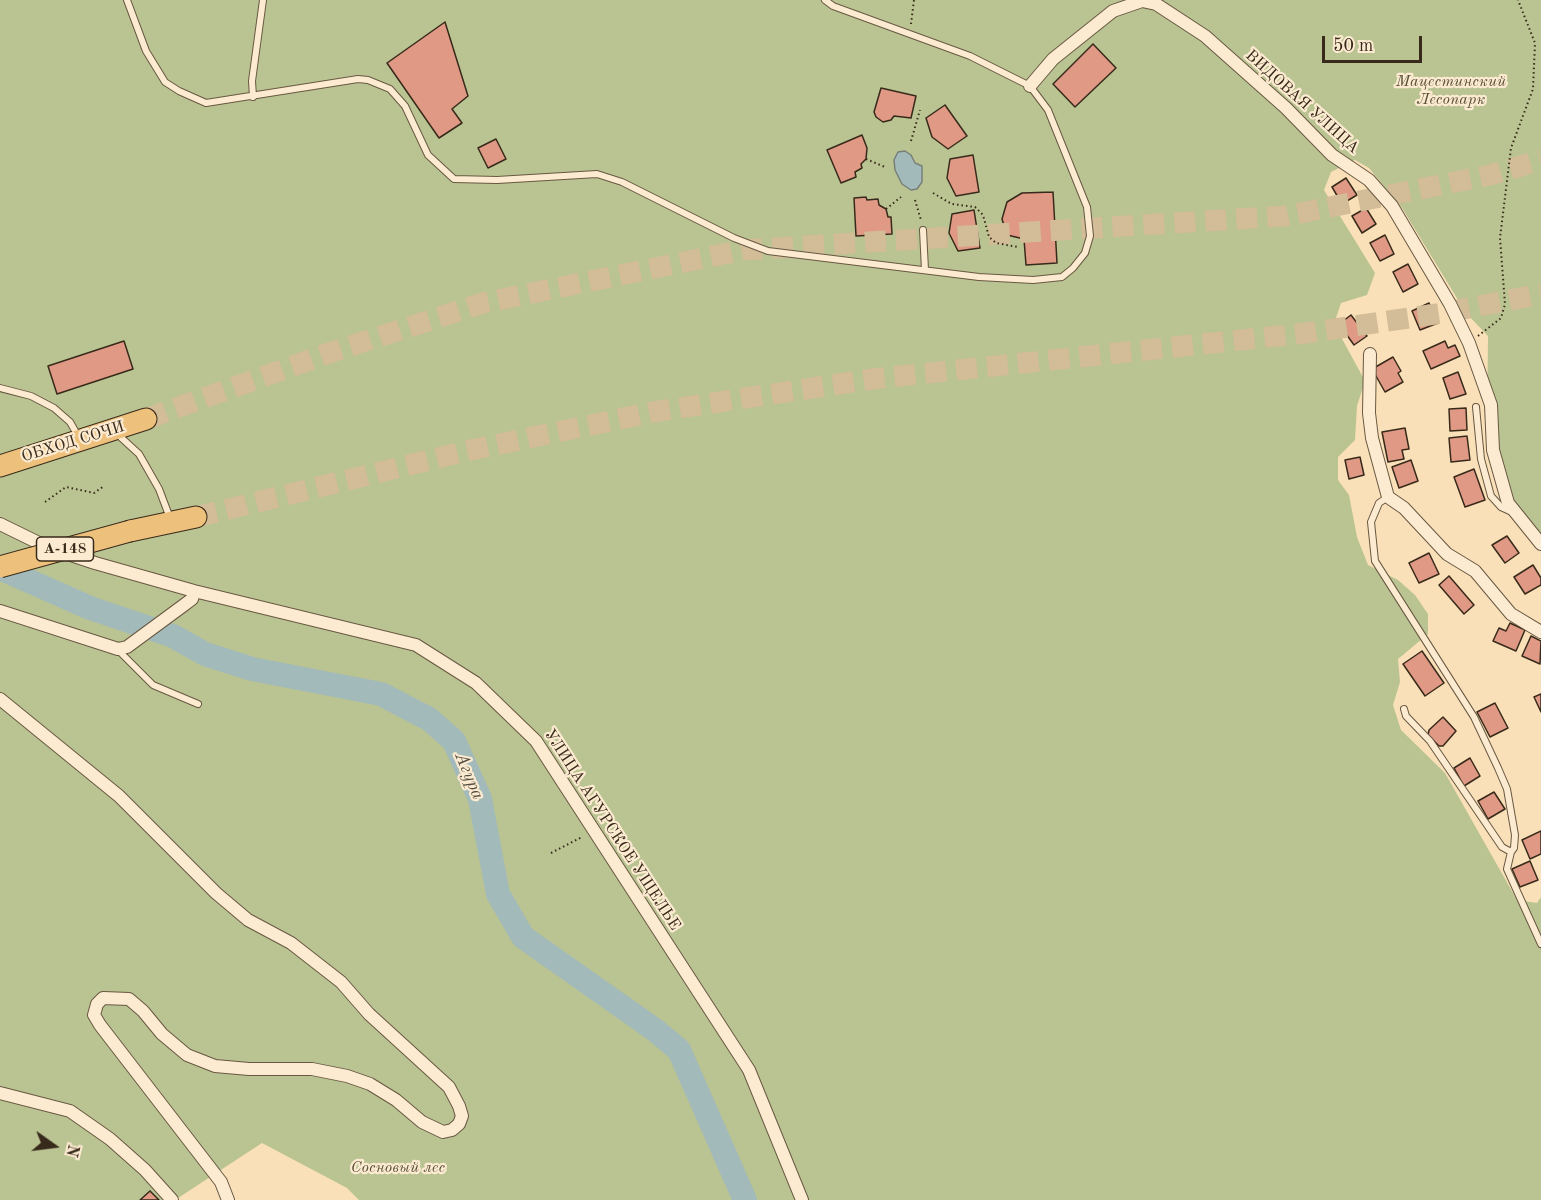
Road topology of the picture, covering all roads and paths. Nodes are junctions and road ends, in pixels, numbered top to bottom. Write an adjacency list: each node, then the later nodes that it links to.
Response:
1 (127, 0): 8 (lane)
2 (263, 0): 8 (lane)
3 (825, 0): 6 (lane)
4 (914, 0): 6 (path)
5 (1518, 0): 20 (path)
6 (910, 34): 7 (lane)
7 (1030, 86): 19 (lane); 20 (street, ВИДОВАЯ УЛИЦА)
8 (253, 97): 19 (lane)
9 (920, 110): 10 (path)
10 (911, 141)
11 (866, 159): 12 (path)
12 (885, 167)
13 (933, 193): 18 (path)
14 (901, 196): 16 (path)
15 (915, 200): 17 (path)
16 (886, 208)
17 (923, 230): 19 (lane)
18 (1018, 247)
19 (925, 270)
20 (1469, 343): 31 (street, ВИДОВАЯ УЛИЦА)
21 (1370, 354): 29 (street)
22 (0, 388): 26 (lane)
23 (1476, 407): 31 (lane)
24 (146, 419): 25 (highway, ОБХОД СОЧИ)
25 (112, 430): 26 (highway, ОБХОД СОЧИ); 33 (lane)
26 (79, 440): 27 (highway, ОБХОД СОЧИ)
27 (7, 463)
28 (104, 486): 30 (path)
29 (1388, 498): 39 (street); 45 (lane)
30 (45, 502)
31 (1521, 516): 35 (street, ВИДОВАЯ УЛИЦА)
32 (196, 517): 33 (highway, А-148)
33 (171, 522): 36 (highway, А-148, bridge)
34 (0, 524): 37 (street, УЛИЦА АГУРСКОЕ УЩЕЛЬЕ)
35 (1541, 544)
36 (0, 567)
37 (194, 591): 40 (street); 44 (street, УЛИЦА АГУРСКОЕ УЩЕЛЬЕ)
38 (0, 611): 40 (street)
39 (1541, 632)
40 (122, 648): 42 (lane)
41 (0, 699): 50 (street)
42 (198, 704)
43 (1404, 709): 45 (lane)
44 (595, 830): 46 (path); 51 (street, УЛИЦА АГУРСКОЕ УЩЕЛЬЕ)
45 (1511, 852): 47 (lane)
46 (551, 853)
47 (1541, 944)
48 (0, 1093): 49 (street)
49 (172, 1200)
50 (228, 1200)
51 (802, 1200)

